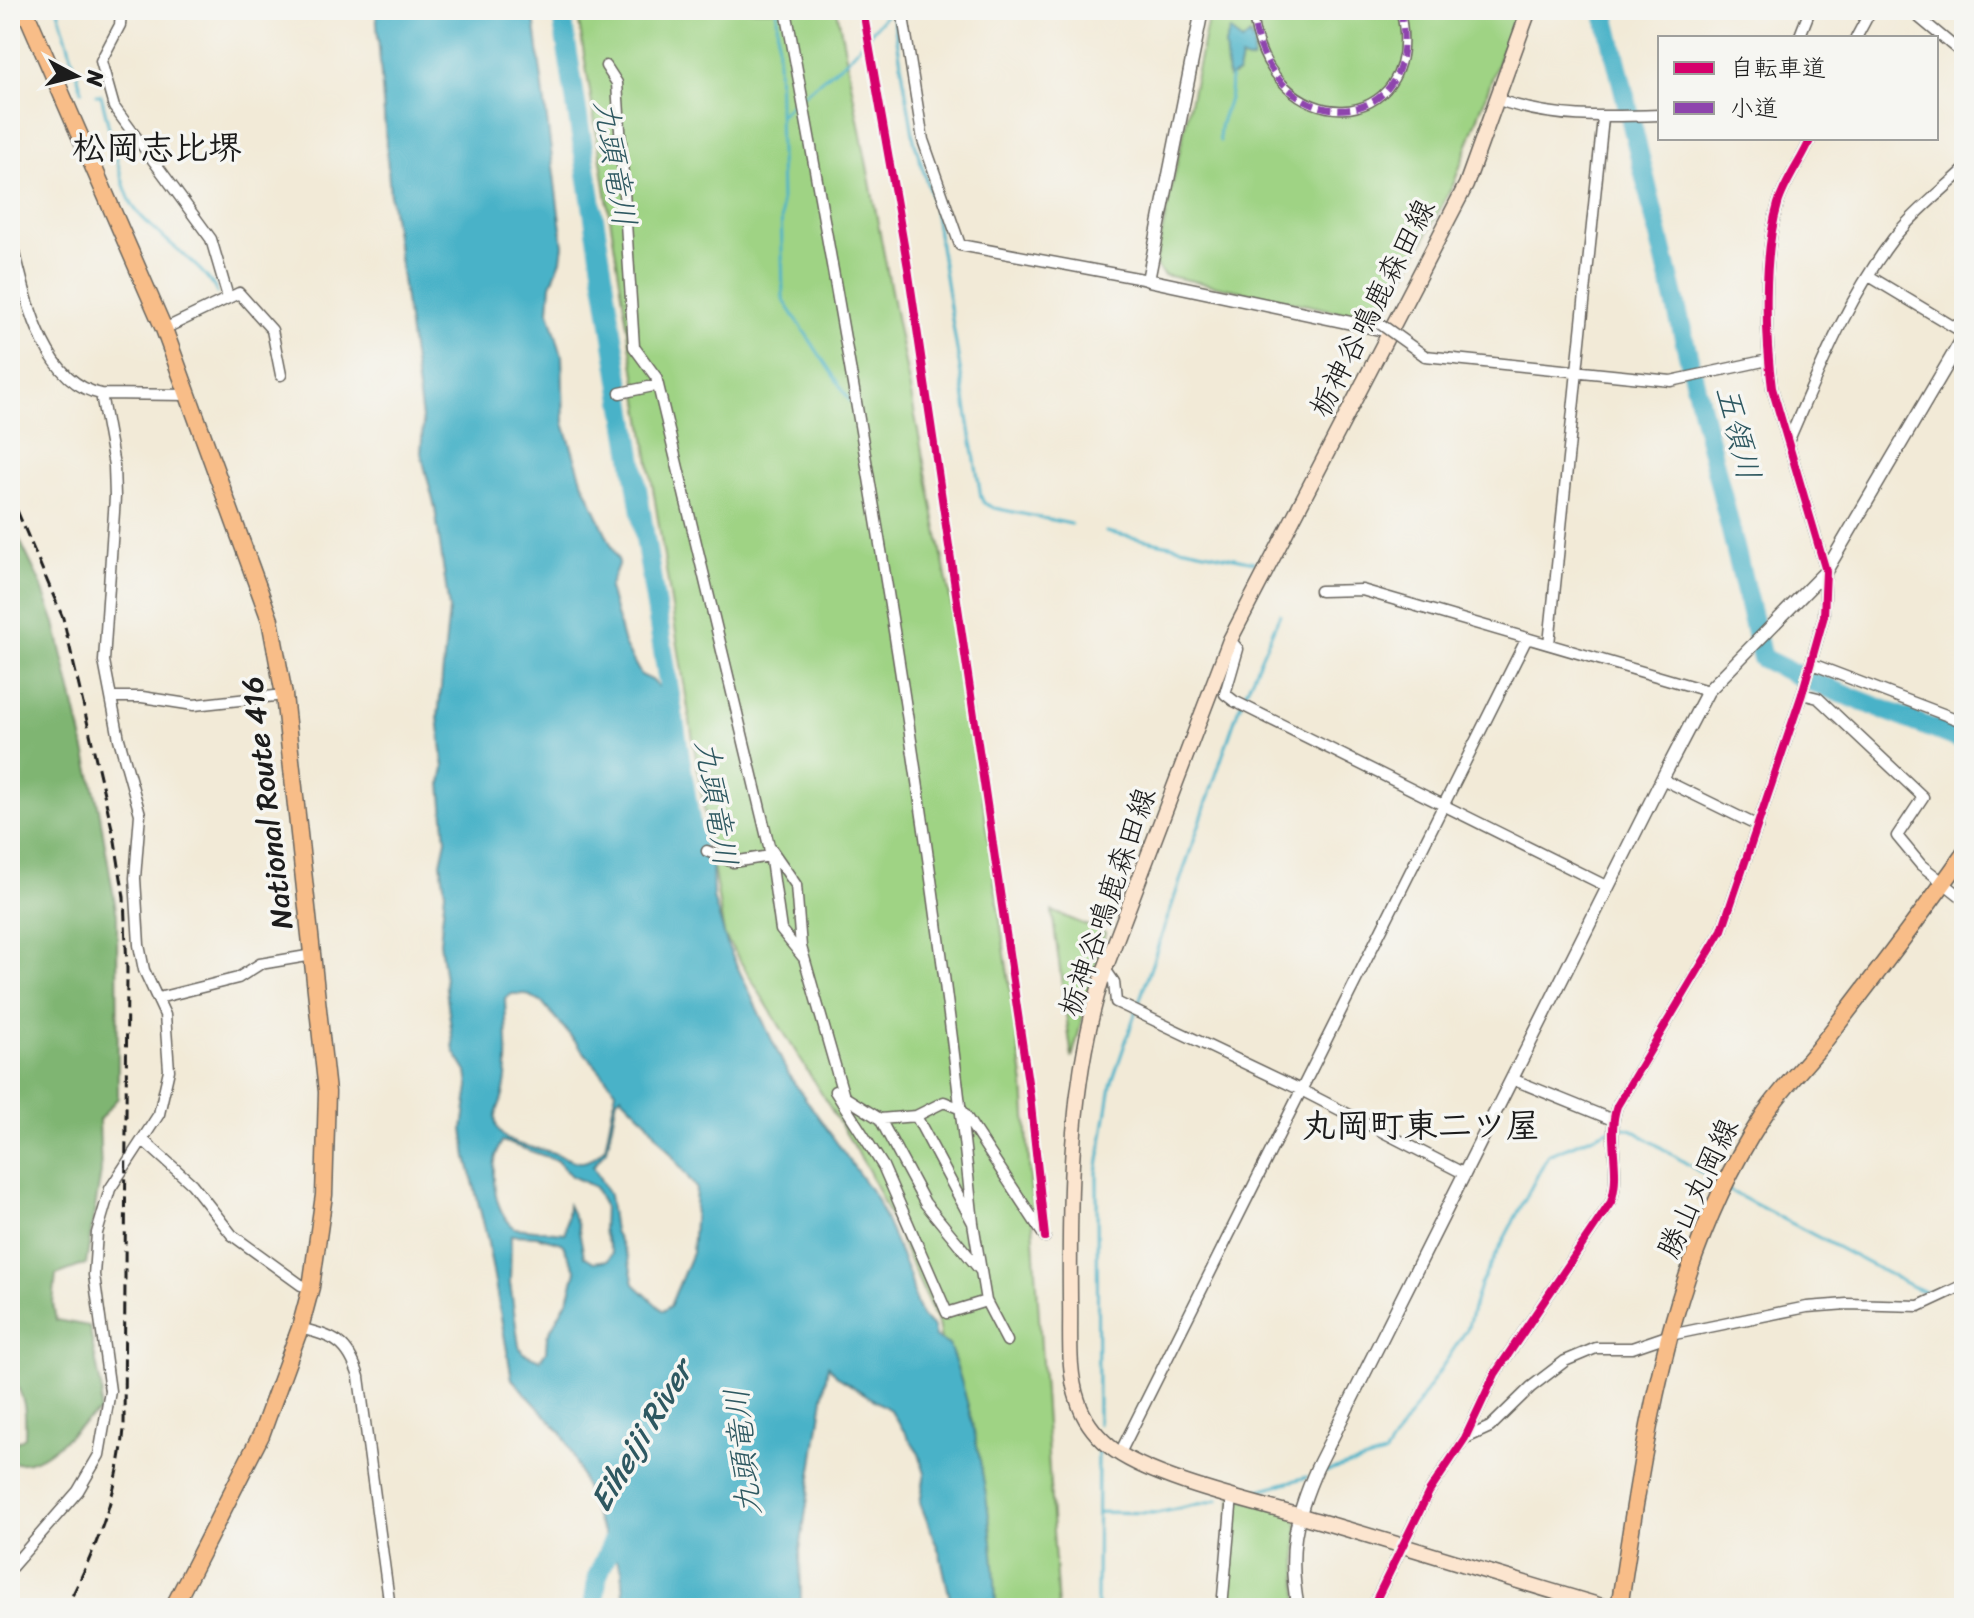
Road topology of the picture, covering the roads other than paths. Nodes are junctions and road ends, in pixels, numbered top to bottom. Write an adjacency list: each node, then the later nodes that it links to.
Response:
1 (25, 10): 27 (main road, National Route 416)
2 (121, 10): 25 (street)
3 (786, 10): 64 (street)
4 (902, 10): 24 (street)
5 (1202, 10): 24 (street)
6 (1252, 10): 7 (street)
7 (1400, 10)
8 (1529, 10): 16 (main road, 栃神谷鳴鹿森田線)
9 (1810, 10): 12 (street)
10 (1871, 10): 13 (street)
11 (1910, 10): 14 (street)
12 (1800, 36)
13 (1857, 36)
14 (1964, 55)
15 (606, 66): 32 (street)
16 (1499, 100): 18 (street); 26 (main road, 栃神谷鳴鹿森田線)
17 (1656, 115): 18 (street)
18 (1603, 118): 30 (street)
19 (1810, 140): 29 (street)
20 (1964, 170): 23 (street)
21 (10, 233): 22 (street)
22 (12, 252): 34 (street)
23 (1869, 276): 28 (street); 36 (street)
24 (1148, 280): 26 (street)
25 (228, 297): 27 (street); 31 (street)
26 (1384, 327): 30 (street, bridge); 40 (main road, 栃神谷鳴鹿森田線)
27 (164, 329): 35 (main road, National Route 416)
28 (1964, 334): 37 (street)
29 (1768, 360): 30 (street); 36 (street)
30 (1575, 372): 41 (street)
31 (281, 375)
32 (658, 385): 33 (street); 52 (street)
33 (620, 393)
34 (101, 394): 35 (street); 46 (street)
35 (188, 395): 45 (main road, National Route 416)
36 (1788, 442): 37 (street)
37 (1826, 571): 42 (street); 43 (street)
38 (1320, 591): 39 (street)
39 (1527, 638): 41 (street); 49 (street)
40 (1230, 640): 49 (street); 59 (main road, 栃神谷鳴鹿森田線)
41 (1549, 644): 43 (street)
42 (1812, 664): 44 (street); 47 (street)
43 (1708, 691): 48 (street)
44 (1802, 694): 50 (street); 54 (street)
45 (284, 695): 46 (street); 57 (main road, National Route 416)
46 (111, 697): 60 (street)
47 (1964, 722)
48 (1662, 779): 50 (street); 55 (street)
49 (1444, 804): 55 (street); 62 (street)
50 (1758, 826): 67 (street)
51 (707, 851): 52 (street)
52 (769, 851): 58 (street); 58 (street)
53 (1964, 854): 54 (main road, 勝山丸岡線)
54 (1945, 881): 56 (street); 77 (main road, 勝山丸岡線)
55 (1608, 887): 61 (street)
56 (1964, 899)
57 (313, 955): 60 (street); 74 (main road, National Route 416)
58 (803, 957): 63 (street)
59 (1105, 969): 62 (street); 80 (main road, 栃神谷鳴鹿森田線)
60 (158, 998): 68 (street)
61 (1512, 1079): 67 (street); 69 (street)
62 (1301, 1090): 69 (street); 80 (street)
63 (844, 1097): 66 (street); 75 (street)
64 (961, 1109): 65 (street); 70 (street); 71 (street)
65 (916, 1116): 66 (street); 70 (street)
66 (880, 1119): 72 (street)
67 (1613, 1120): 79 (street)
68 (143, 1140): 74 (street); 84 (street)
69 (1465, 1174): 82 (street)
70 (973, 1223): 72 (street)
71 (1045, 1237)
72 (981, 1272): 75 (street)
73 (1964, 1285): 77 (street)
74 (311, 1287): 76 (main road, National Route 416)
75 (986, 1301): 78 (street)
76 (300, 1328): 85 (main road, National Route 416); 86 (street)
77 (1670, 1335): 79 (street); 91 (main road, 勝山丸岡線)
78 (1007, 1341)
79 (1465, 1438): 83 (street)
80 (1114, 1449): 81 (main road, 栃神谷鳴鹿森田線)
81 (1232, 1496): 82 (main road, 栃神谷鳴鹿森田線); 87 (street)
82 (1297, 1514): 83 (main road, 栃神谷鳴鹿森田線); 88 (street)
83 (1404, 1546): 89 (street); 90 (main road, 栃神谷鳴鹿森田線)
84 (10, 1569)
85 (173, 1608)
86 (390, 1608)
87 (1222, 1608)
88 (1298, 1608)
89 (1372, 1608)
90 (1609, 1608)
91 (1619, 1608)

